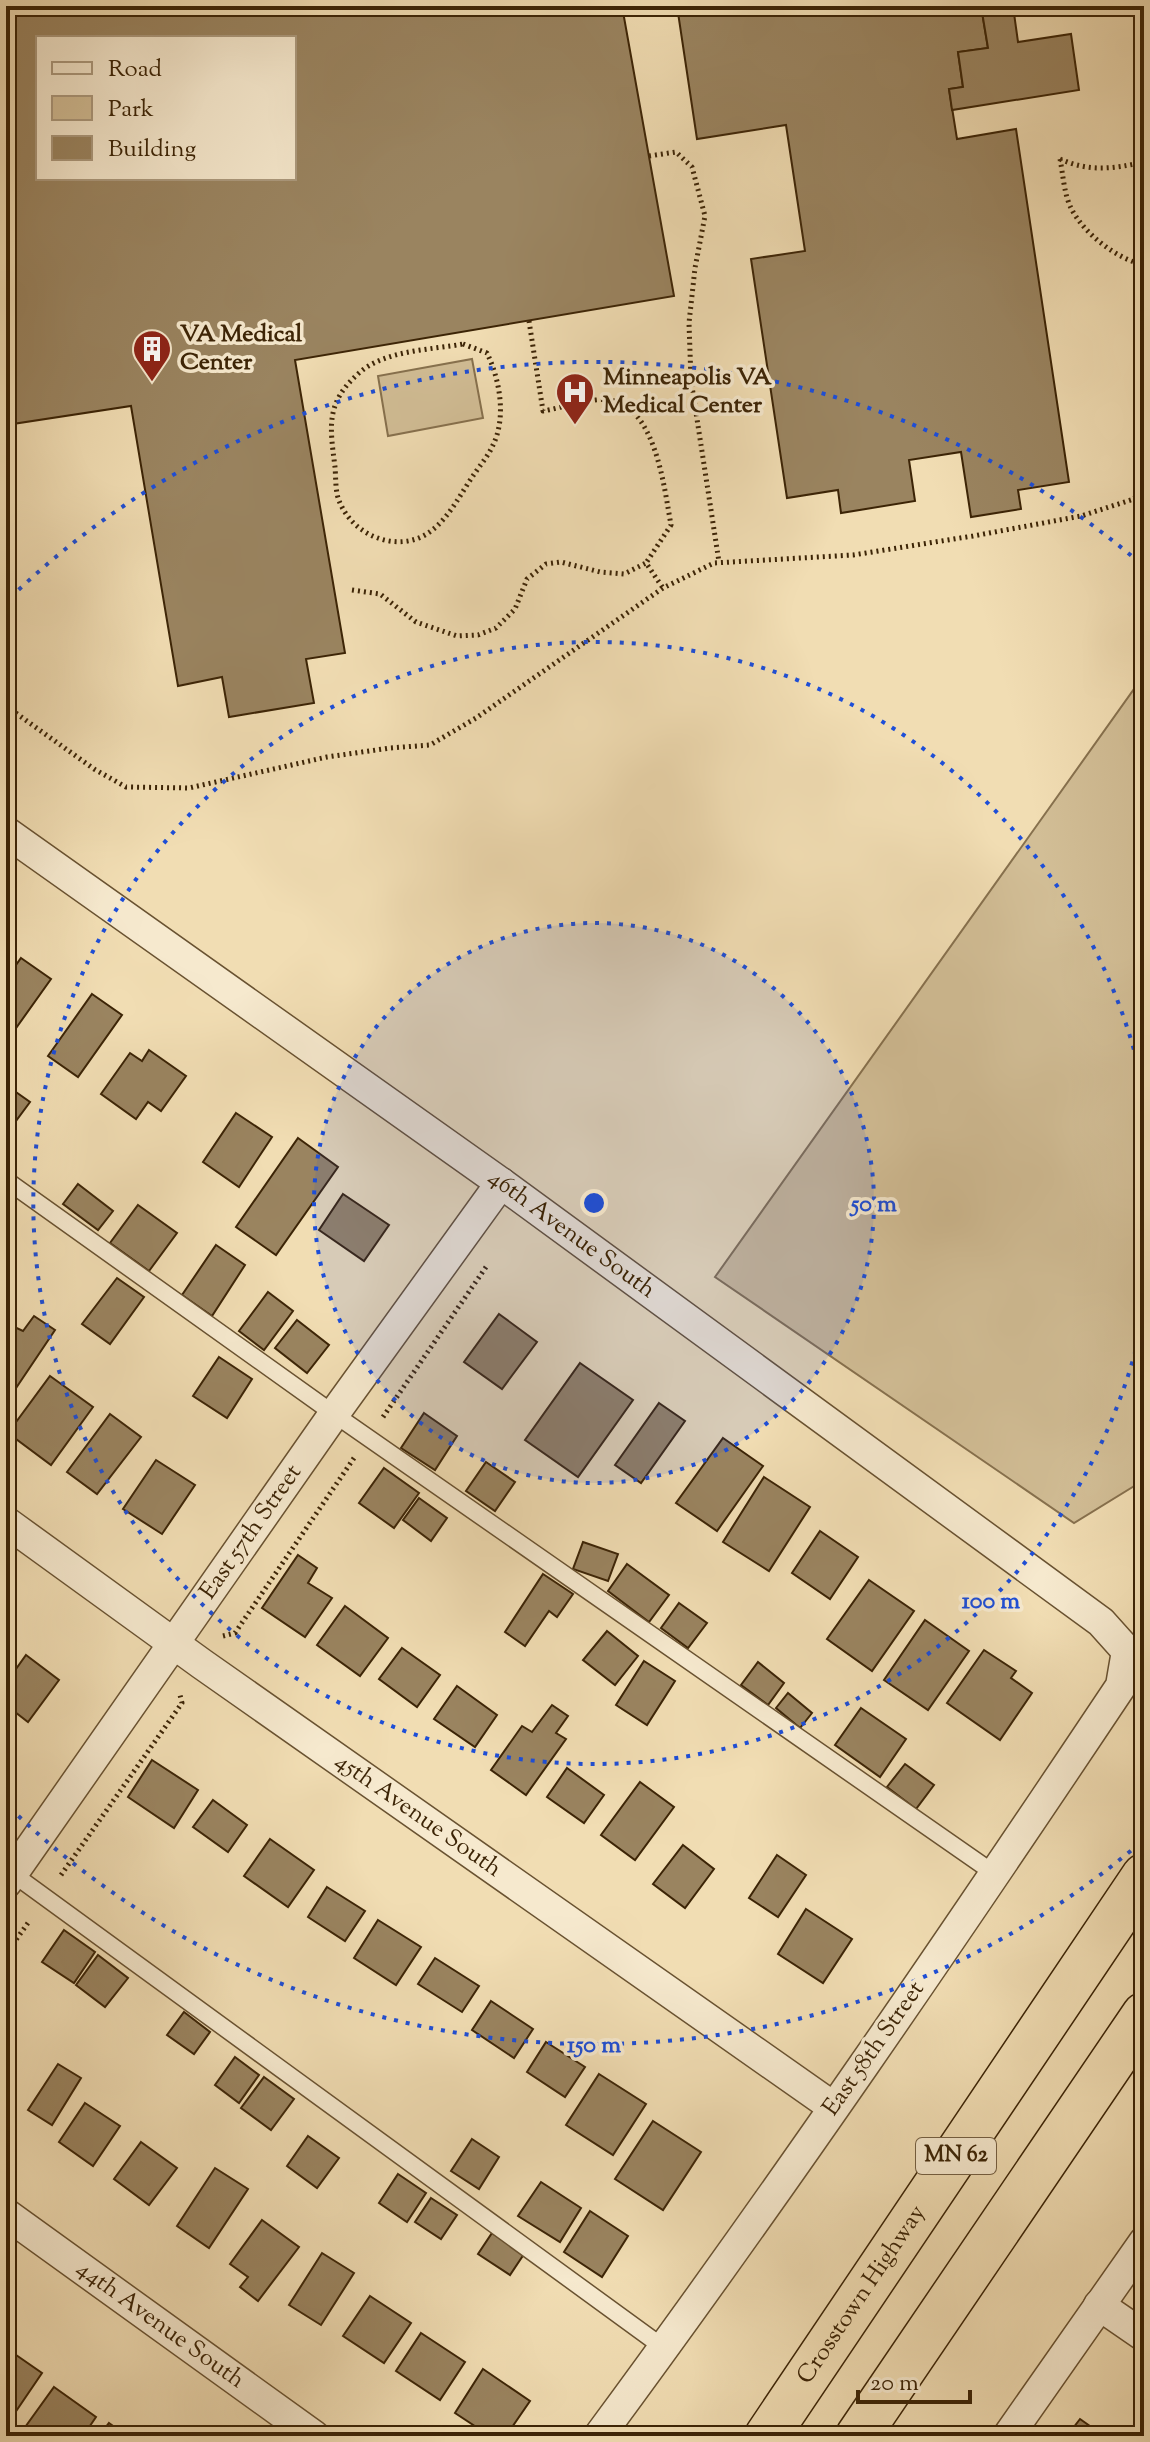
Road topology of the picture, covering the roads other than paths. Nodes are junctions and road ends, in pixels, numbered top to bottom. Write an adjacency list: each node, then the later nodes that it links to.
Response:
1 (6, 832): 3 (street, 46th Avenue South)
2 (6, 1180): 4 (lane)
3 (501, 1183): 4 (street, East 57th Street); 7 (street, 46th Avenue South)
4 (334, 1414): 6 (street, East 57th Street); 8 (lane)
5 (6, 1522): 6 (street, 45th Avenue South)
6 (174, 1643): 9 (street, East 57th Street); 12 (street, 45th Avenue South)
7 (1127, 1651): 8 (street, East 58th Street)
8 (995, 1874): 12 (street, East 58th Street)
9 (8, 1876): 17 (lane)
10 (1144, 1876): 20 (highway, Crosstown Highway / MN 62)
11 (1144, 2015): 21 (highway, MN 62)
12 (833, 2107): 17 (street, East 58th Street)
13 (6, 2214): 18 (street, 44th Avenue South)
14 (1144, 2242): 15 (street)
15 (1099, 2305): 16 (street); 22 (street)
16 (1144, 2336)
17 (664, 2348): 19 (street, East 58th Street)
18 (314, 2436)
19 (599, 2436)
20 (767, 2436)
21 (858, 2436)
22 (1008, 2436)

